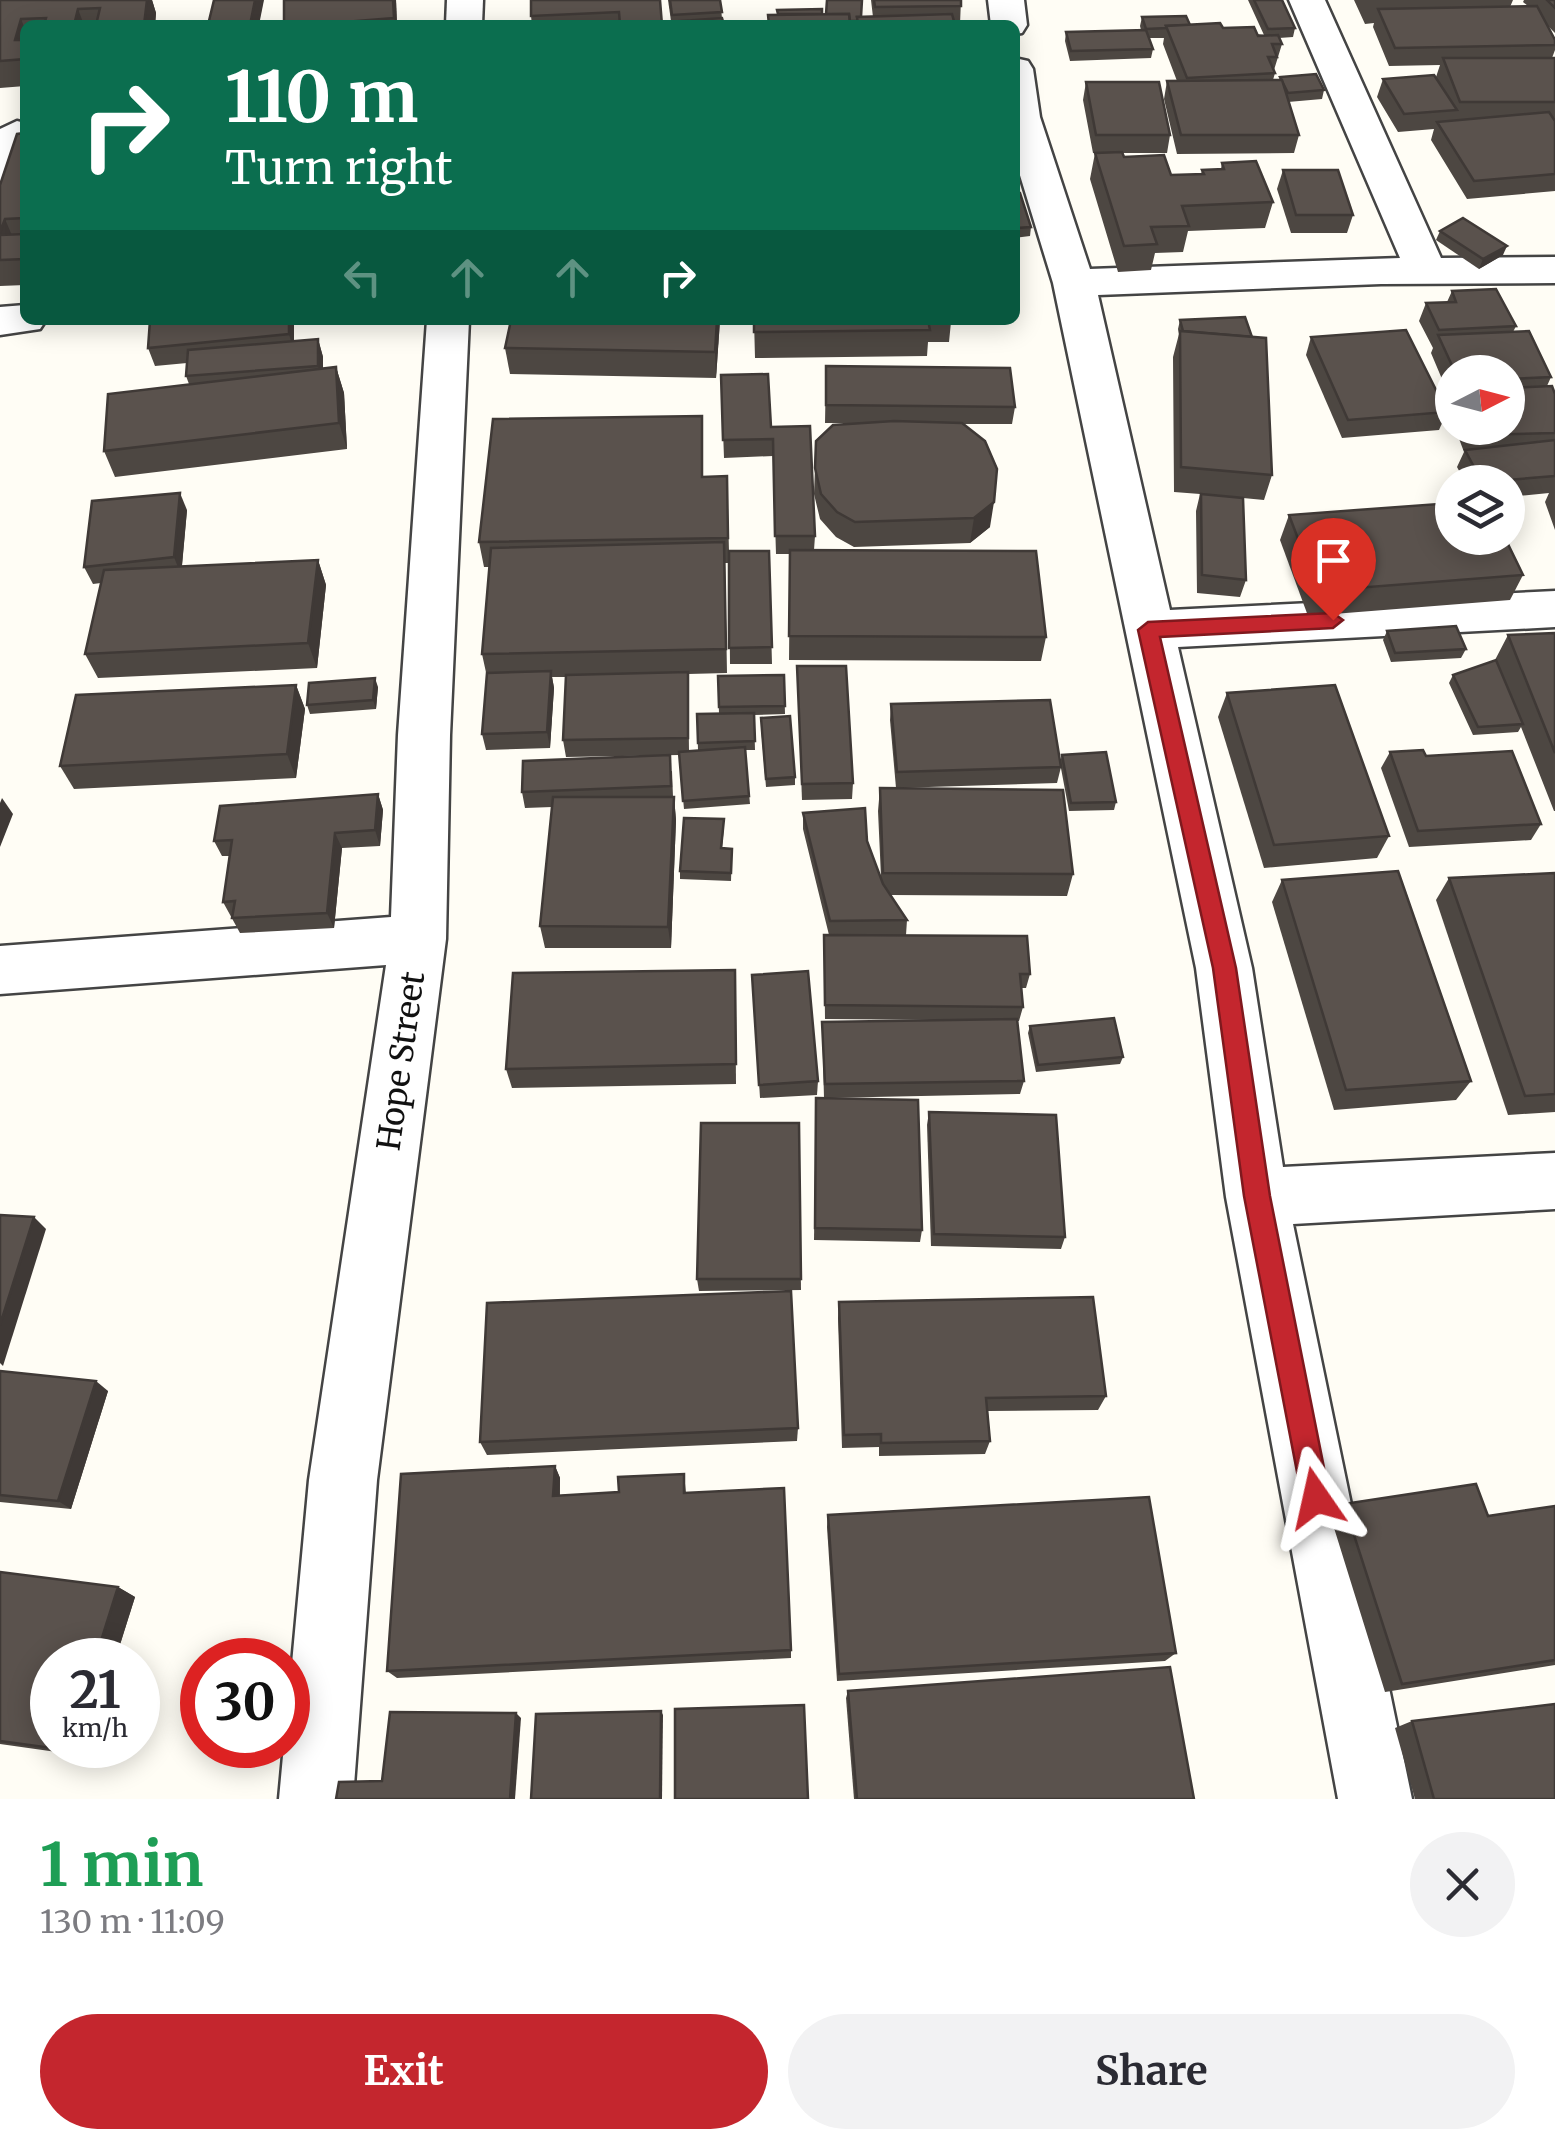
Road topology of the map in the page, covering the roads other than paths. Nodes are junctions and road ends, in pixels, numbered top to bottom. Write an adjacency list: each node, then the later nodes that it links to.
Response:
1 (1308, 0): 5 (street)
2 (1020, 109): 7 (street)
3 (14, 132): 4 (street)
4 (0, 184)
5 (1429, 270): 6 (street); 7 (street)
6 (1555, 270)
7 (1074, 283): 10 (street)
8 (448, 325): 11 (street, Hope Street)
9 (1555, 609): 10 (street)
10 (1148, 630): 14 (street)
11 (418, 939): 12 (street); 15 (street, Hope Street)
12 (0, 970)
13 (1555, 1181): 14 (street)
14 (1257, 1196): 16 (street)
15 (316, 1799)
16 (1375, 1799)

